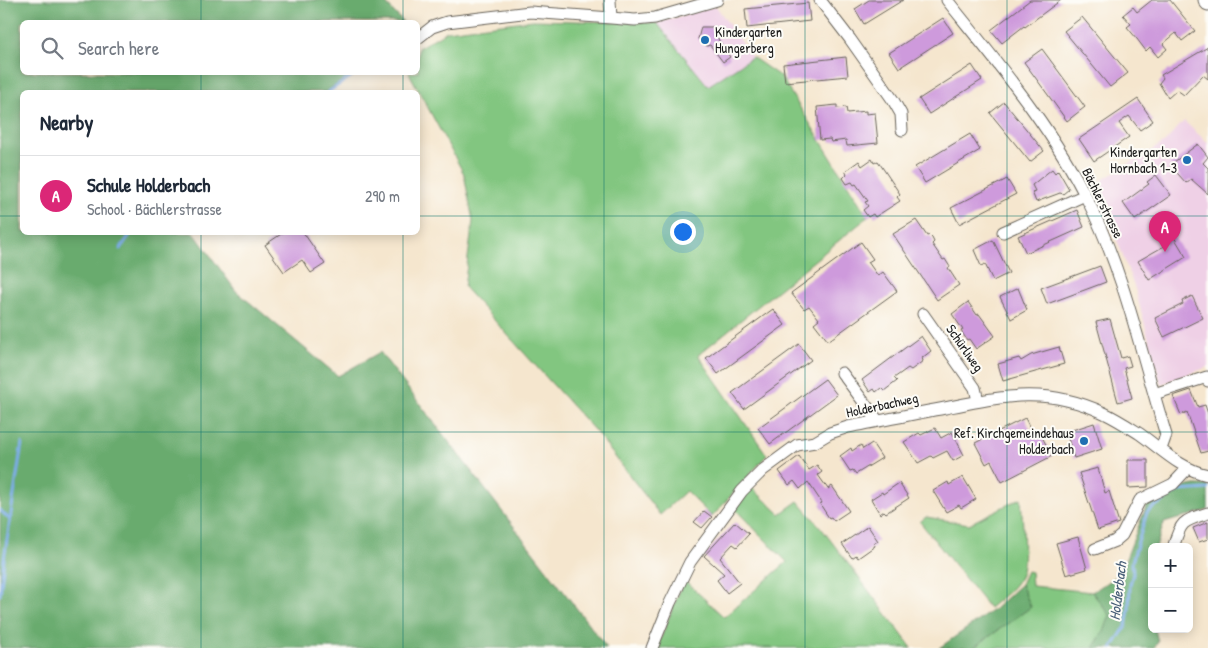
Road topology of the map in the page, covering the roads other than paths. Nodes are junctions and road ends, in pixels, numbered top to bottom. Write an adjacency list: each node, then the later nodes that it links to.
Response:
1 (610, 0): 5 (street)
2 (717, 0): 5 (street)
3 (820, 0): 7 (street)
4 (947, 0): 8 (street, Bächlerstrasse)
5 (611, 18): 6 (street)
6 (420, 36)
7 (902, 130)
8 (1085, 195): 9 (street); 13 (street, Bächlerstrasse)
9 (1003, 232)
10 (923, 314): 14 (street, Schürliweg)
11 (842, 373): 15 (street)
12 (1208, 381): 13 (street)
13 (1154, 394): 16 (street, Bächlerstrasse)
14 (978, 401): 15 (street, Holderbachweg); 16 (street, Holderbachweg)
15 (878, 421): 22 (street, Holderbachweg)
16 (1161, 449): 17 (street, Holderbachweg)
17 (1188, 468): 18 (street, Holderbachweg); 21 (street)
18 (1208, 475)
19 (1208, 513): 20 (street)
20 (1175, 543)
21 (1095, 549)
22 (652, 648)

